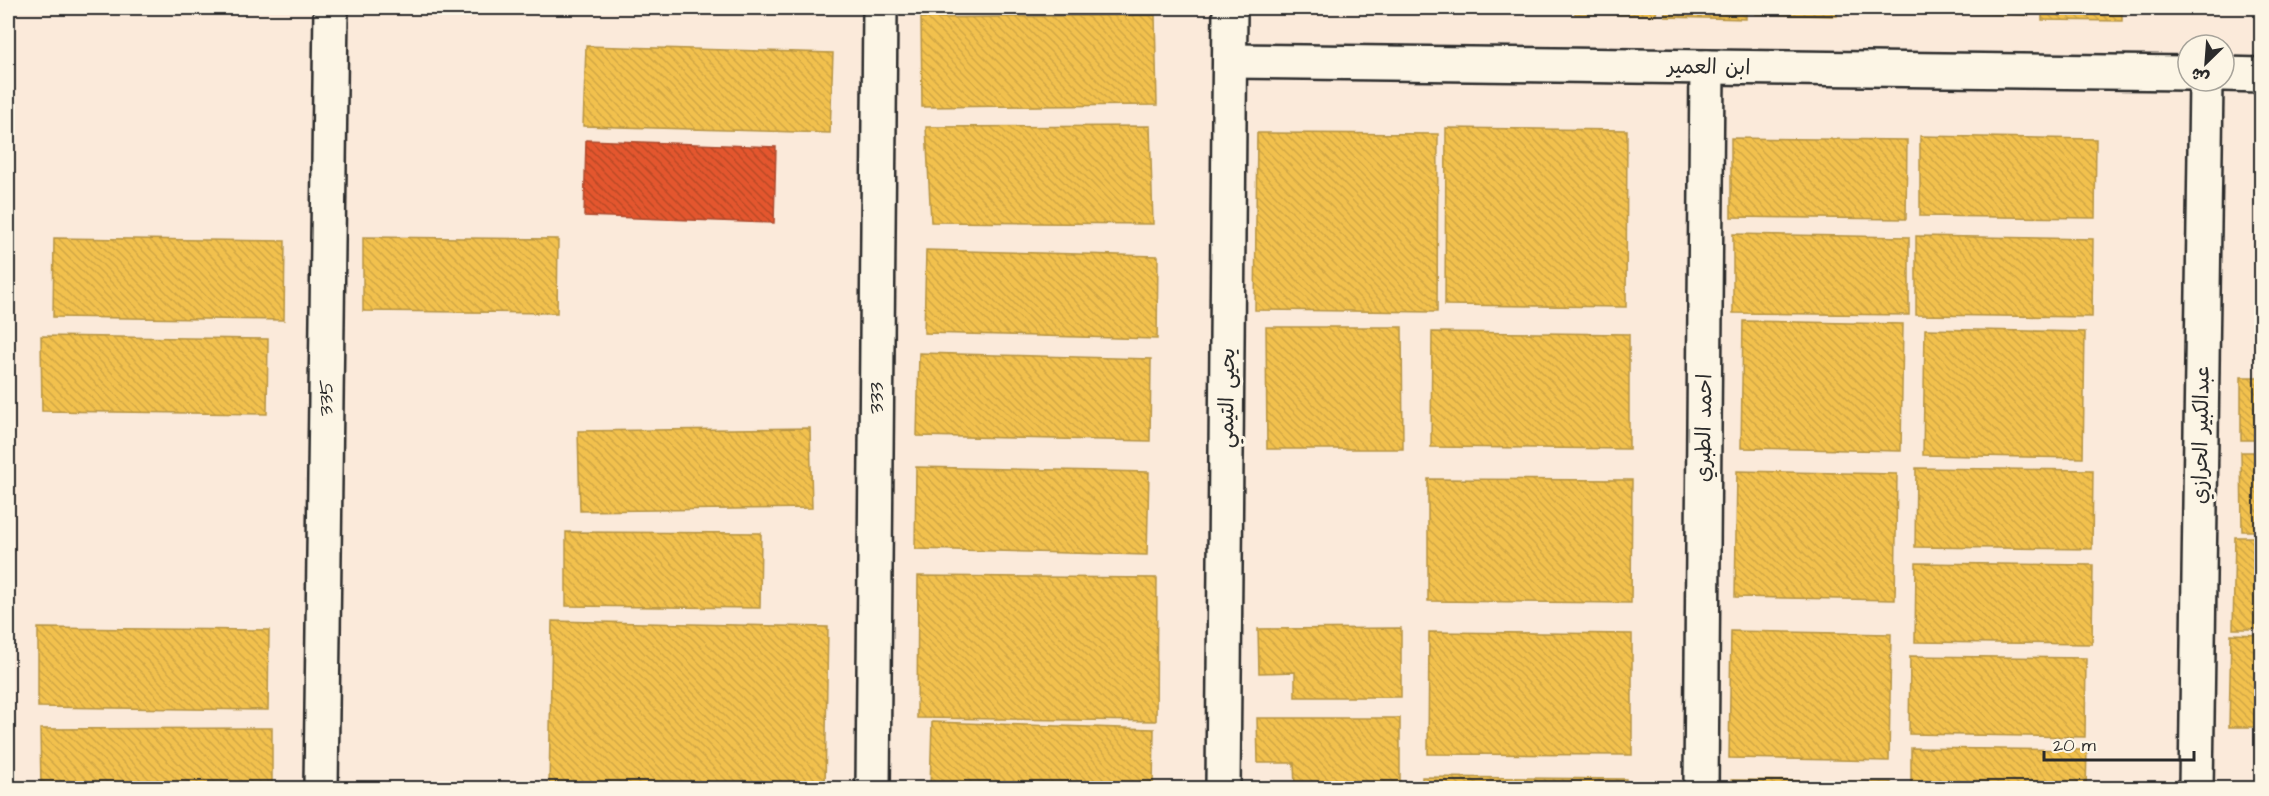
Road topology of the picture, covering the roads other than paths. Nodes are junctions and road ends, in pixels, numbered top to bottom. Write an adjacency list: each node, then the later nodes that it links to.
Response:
1 (331, 8): 10 (street, 335)
2 (880, 8): 11 (street, 333)
3 (1230, 8): 4 (street, يحيى التيمي)
4 (1230, 61): 5 (street, ابن العمير); 12 (street, يحيى التيمي)
5 (1707, 67): 6 (street, ابن العمير); 13 (street, احمد الطبري)
6 (2176, 74)
7 (2236, 74): 8 (street)
8 (2262, 75)
9 (2206, 93): 14 (street, عبدالكبير الحرازي)
10 (321, 789)
11 (873, 789)
12 (1223, 789)
13 (1701, 789)
14 (2196, 789)

